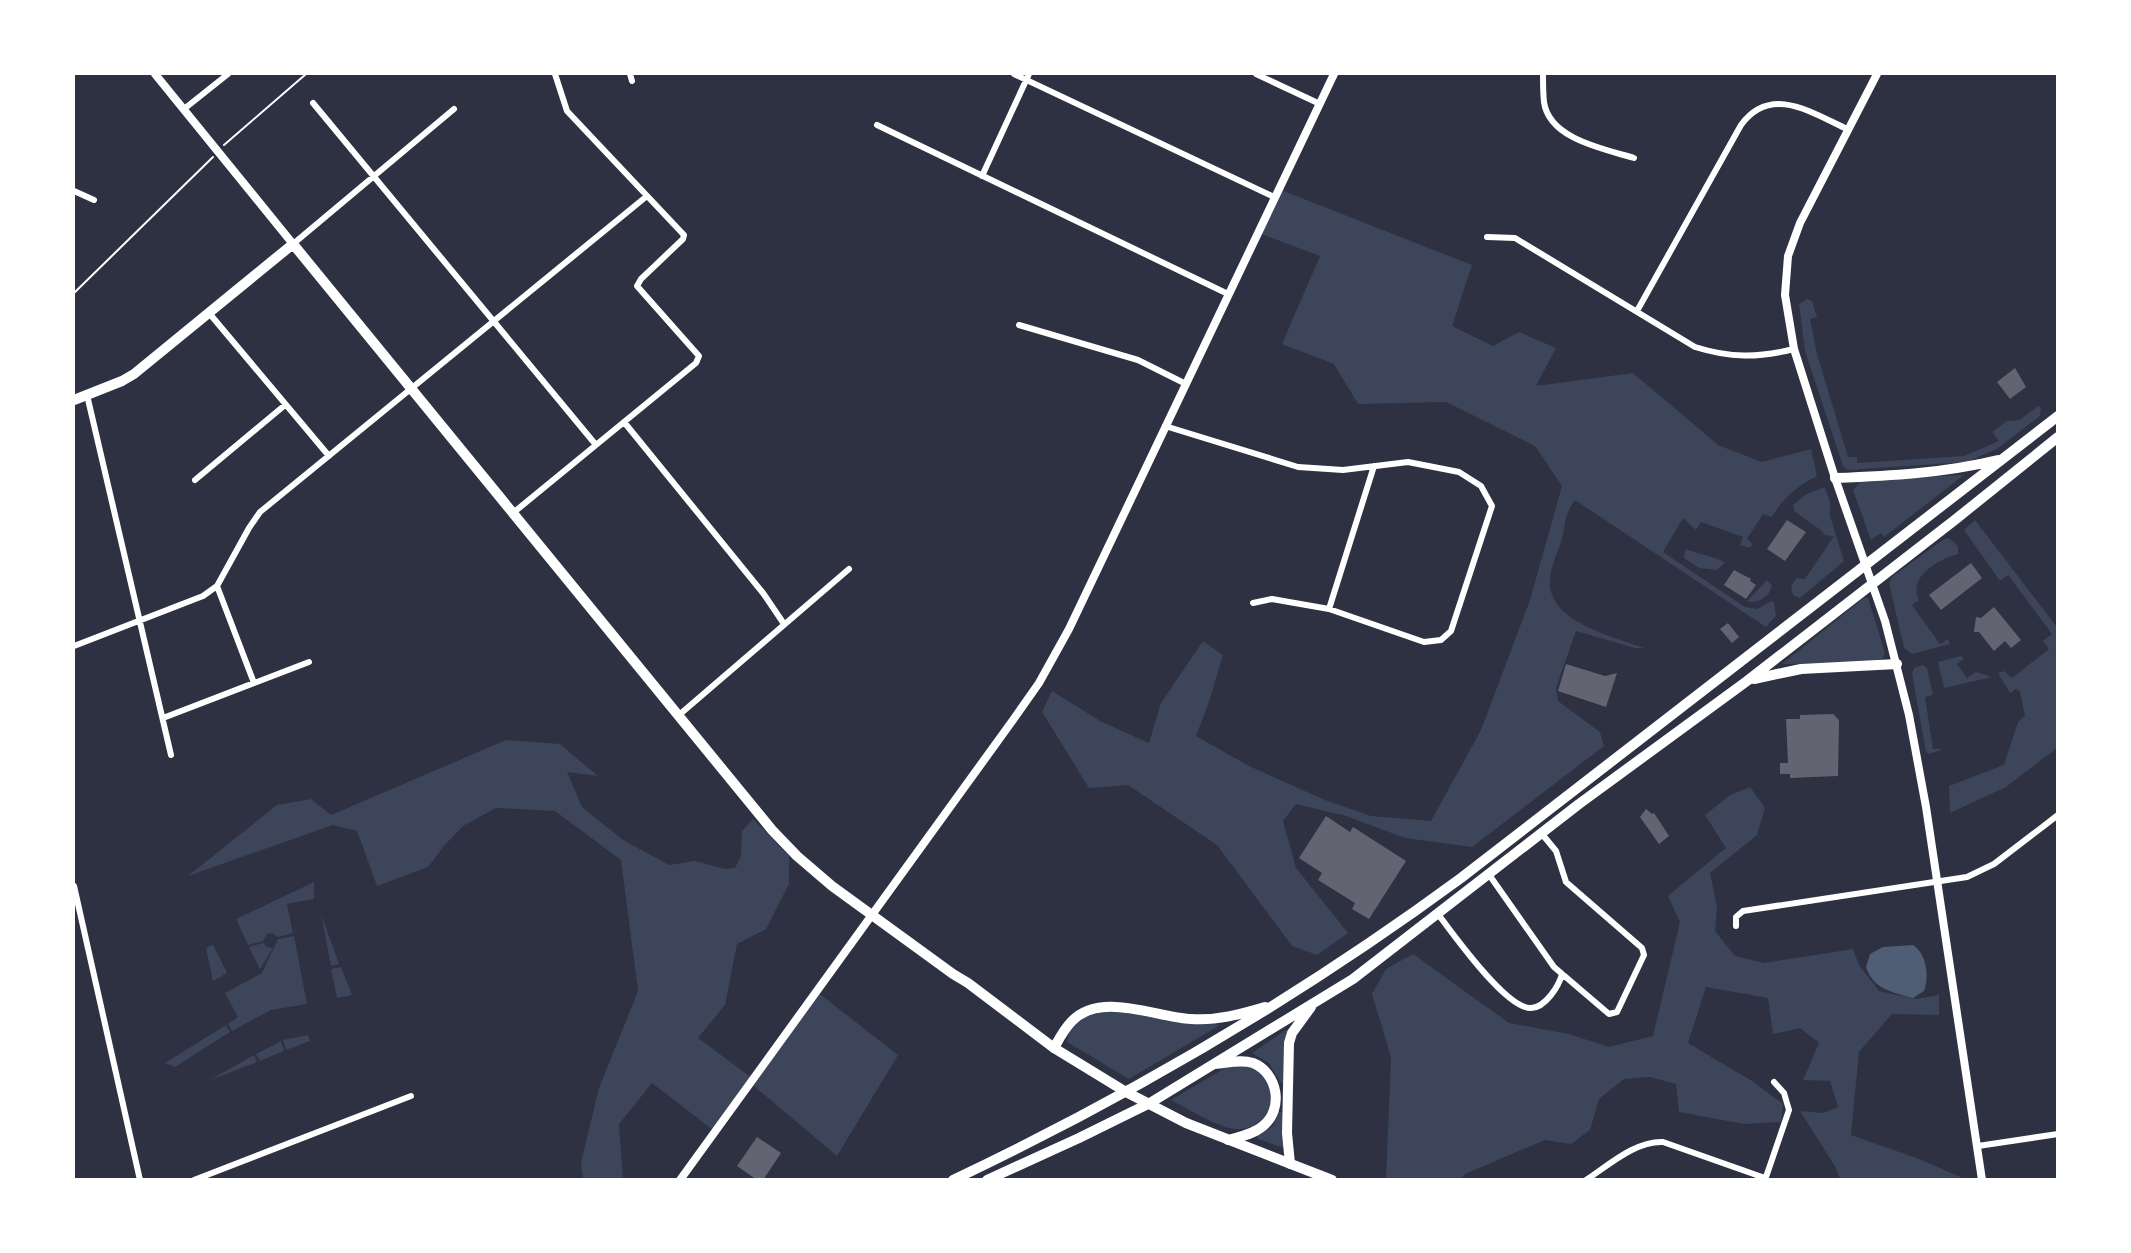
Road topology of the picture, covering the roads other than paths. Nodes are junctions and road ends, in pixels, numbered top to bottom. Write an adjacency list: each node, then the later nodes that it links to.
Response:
1 (155, 74): 15 (street)
2 (228, 74): 15 (street)
3 (555, 74): 22 (street)
4 (630, 74): 11 (street)
5 (1014, 74): 10 (street)
6 (1256, 74): 13 (street)
7 (1334, 74): 13 (street)
8 (1543, 74): 18 (street)
9 (1877, 74): 17 (street)
10 (1028, 77): 20 (street); 23 (street)
11 (632, 81)
12 (313, 103): 19 (street)
13 (1320, 104): 23 (street)
14 (454, 108): 19 (street)
15 (184, 109): 26 (street)
16 (877, 125): 20 (street)
17 (1847, 129): 28 (street); 32 (street)
18 (1634, 158)
19 (373, 175): 26 (street); 30 (street)
20 (982, 176): 27 (street)
21 (74, 191): 24 (street)
22 (647, 196): 30 (street); 39 (street)
23 (1274, 197): 27 (street)
24 (94, 200)
25 (1487, 237): 28 (street)
26 (293, 244): 29 (main road); 34 (main road)
27 (1228, 294): 33 (street)
28 (1637, 311): 32 (street)
29 (209, 313): 35 (main road); 37 (street)
30 (493, 322): 34 (street); 42 (street)
31 (1019, 325): 33 (street)
32 (1794, 349): 46 (street)
33 (1186, 384): 40 (street)
34 (412, 388): 43 (street); 48 (main road)
35 (88, 395): 36 (main road); 55 (street)
36 (74, 400)
37 (285, 405): 43 (street); 47 (street)
38 (2057, 416): 44 (main road)
39 (624, 422): 42 (street); 56 (street)
40 (1166, 426): 45 (street); 71 (street)
41 (2057, 437): 51 (main road)
42 (596, 446): 48 (street)
43 (329, 456): 52 (street)
44 (2001, 459): 46 (main road); 49 (main road)
45 (1374, 466): 54 (street); 54 (street)
46 (1835, 478): 49 (street)
47 (195, 480)
48 (513, 513): 62 (main road)
49 (1865, 564): 51 (street); 77 (main road)
50 (849, 569): 56 (street)
51 (1872, 584): 59 (street); 60 (main road)
52 (217, 586): 55 (street); 61 (street)
53 (1253, 603): 54 (street)
54 (1329, 609)
55 (140, 620): 57 (street); 63 (street)
56 (784, 624): 62 (street)
57 (74, 646)
58 (309, 662): 61 (street)
59 (1897, 664): 60 (main road); 68 (street)
60 (1746, 681): 66 (main road)
61 (254, 683): 63 (street)
62 (679, 715): 71 (main road)
63 (163, 719): 64 (street)
64 (171, 755)
65 (2057, 815): 68 (street)
66 (1542, 834): 67 (main road); 75 (street)
67 (1490, 876): 70 (main road); 75 (street)
68 (1937, 883): 74 (street); 86 (street)
69 (74, 886): 72 (street)
70 (1438, 914): 75 (street); 76 (main road)
71 (872, 915): 78 (main road); 91 (street)
72 (81, 922): 73 (street); 89 (street)
73 (74, 925)
74 (1736, 926)
75 (1562, 974)
76 (1315, 1002): 79 (main road); 87 (main road)
77 (1279, 1003): 78 (main road); 81 (main road)
78 (1054, 1048): 81 (main road)
79 (1211, 1065): 83 (main road); 85 (main road)
80 (1774, 1082): 88 (street)
81 (1126, 1092): 83 (main road); 92 (main road)
82 (411, 1096): 90 (street)
83 (1150, 1102): 85 (main road); 93 (main road)
84 (2057, 1134): 86 (street)
85 (1228, 1140): 87 (main road)
86 (1978, 1146): 96 (street)
87 (1290, 1164): 94 (main road)
88 (1765, 1179): 95 (street)
89 (140, 1180)
90 (194, 1180)
91 (680, 1180)
92 (953, 1180)
93 (987, 1180)
94 (1332, 1180)
95 (1586, 1180)
96 (1982, 1180)

